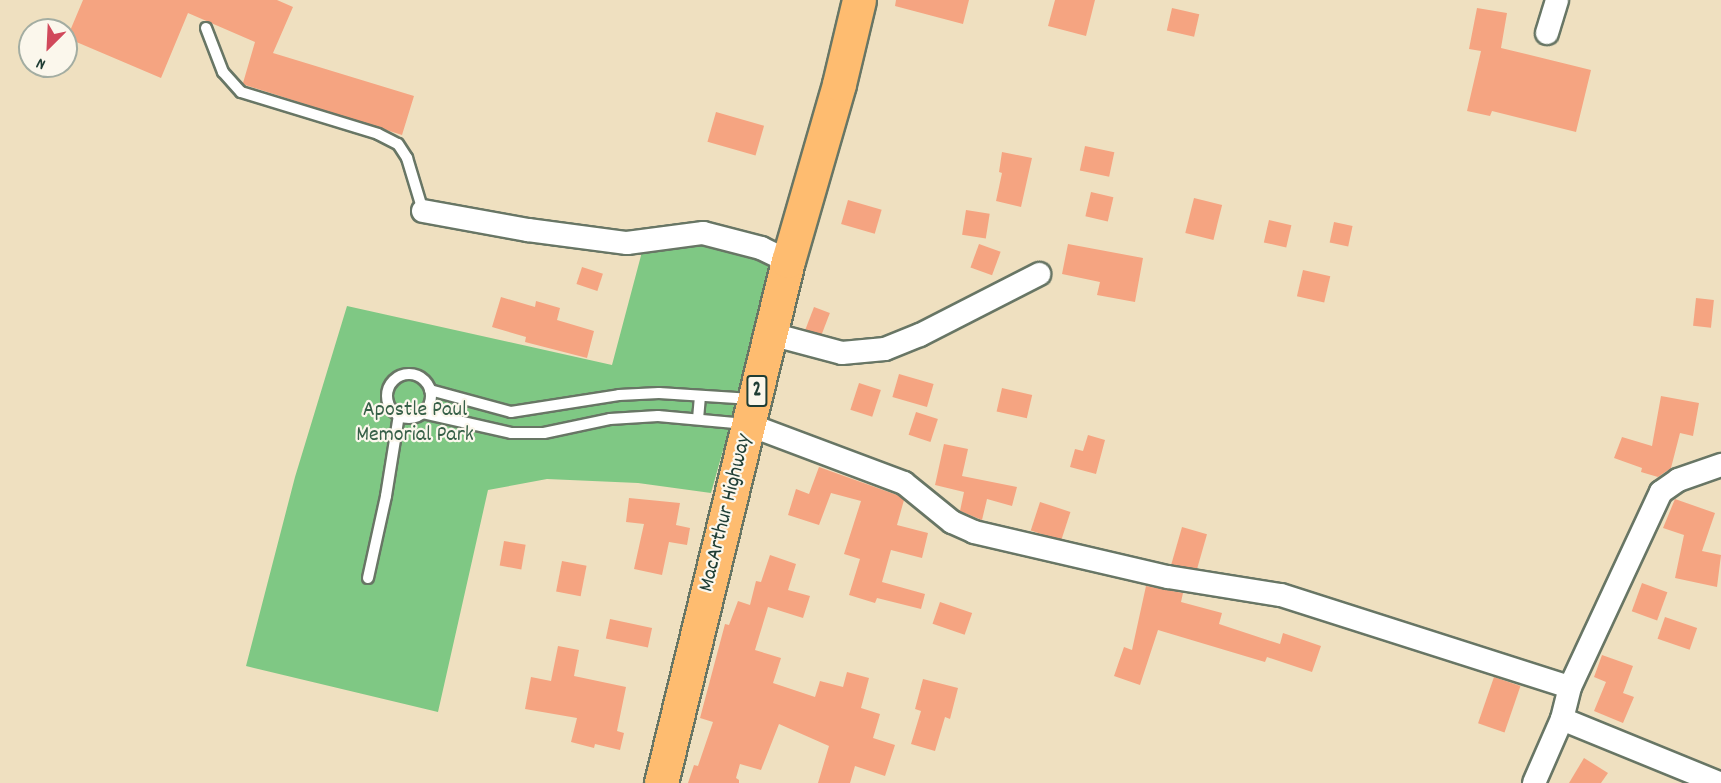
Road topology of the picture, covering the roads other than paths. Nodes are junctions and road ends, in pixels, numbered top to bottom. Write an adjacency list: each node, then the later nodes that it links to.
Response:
1 (859, 0): 6 (highway, MacArthur Highway / 2)
2 (1557, 0): 4 (street)
3 (206, 28): 5 (lane)
4 (1547, 33)
5 (423, 211): 6 (street)
6 (788, 261): 8 (highway, MacArthur Highway / 2)
7 (1039, 274): 8 (street)
8 (771, 334): 14 (highway, MacArthur Highway / 2)
9 (430, 390): 12 (lane); 13 (lane); 15 (lane)
10 (659, 393): 11 (lane); 13 (lane); 16 (lane)
11 (700, 396): 14 (lane); 17 (lane)
12 (423, 412): 15 (lane); 18 (lane)
13 (511, 412): 18 (lane)
14 (751, 412): 17 (lane); 21 (street); 23 (highway, MacArthur Highway / 2)
15 (399, 415): 20 (lane)
16 (658, 416): 17 (lane); 18 (lane)
17 (698, 420)
18 (511, 433)
19 (1721, 465): 21 (street)
20 (368, 578)
21 (1570, 687): 22 (street)
22 (1562, 719): 24 (street); 25 (street)
23 (661, 783)
24 (1534, 783)
25 (1719, 783)

